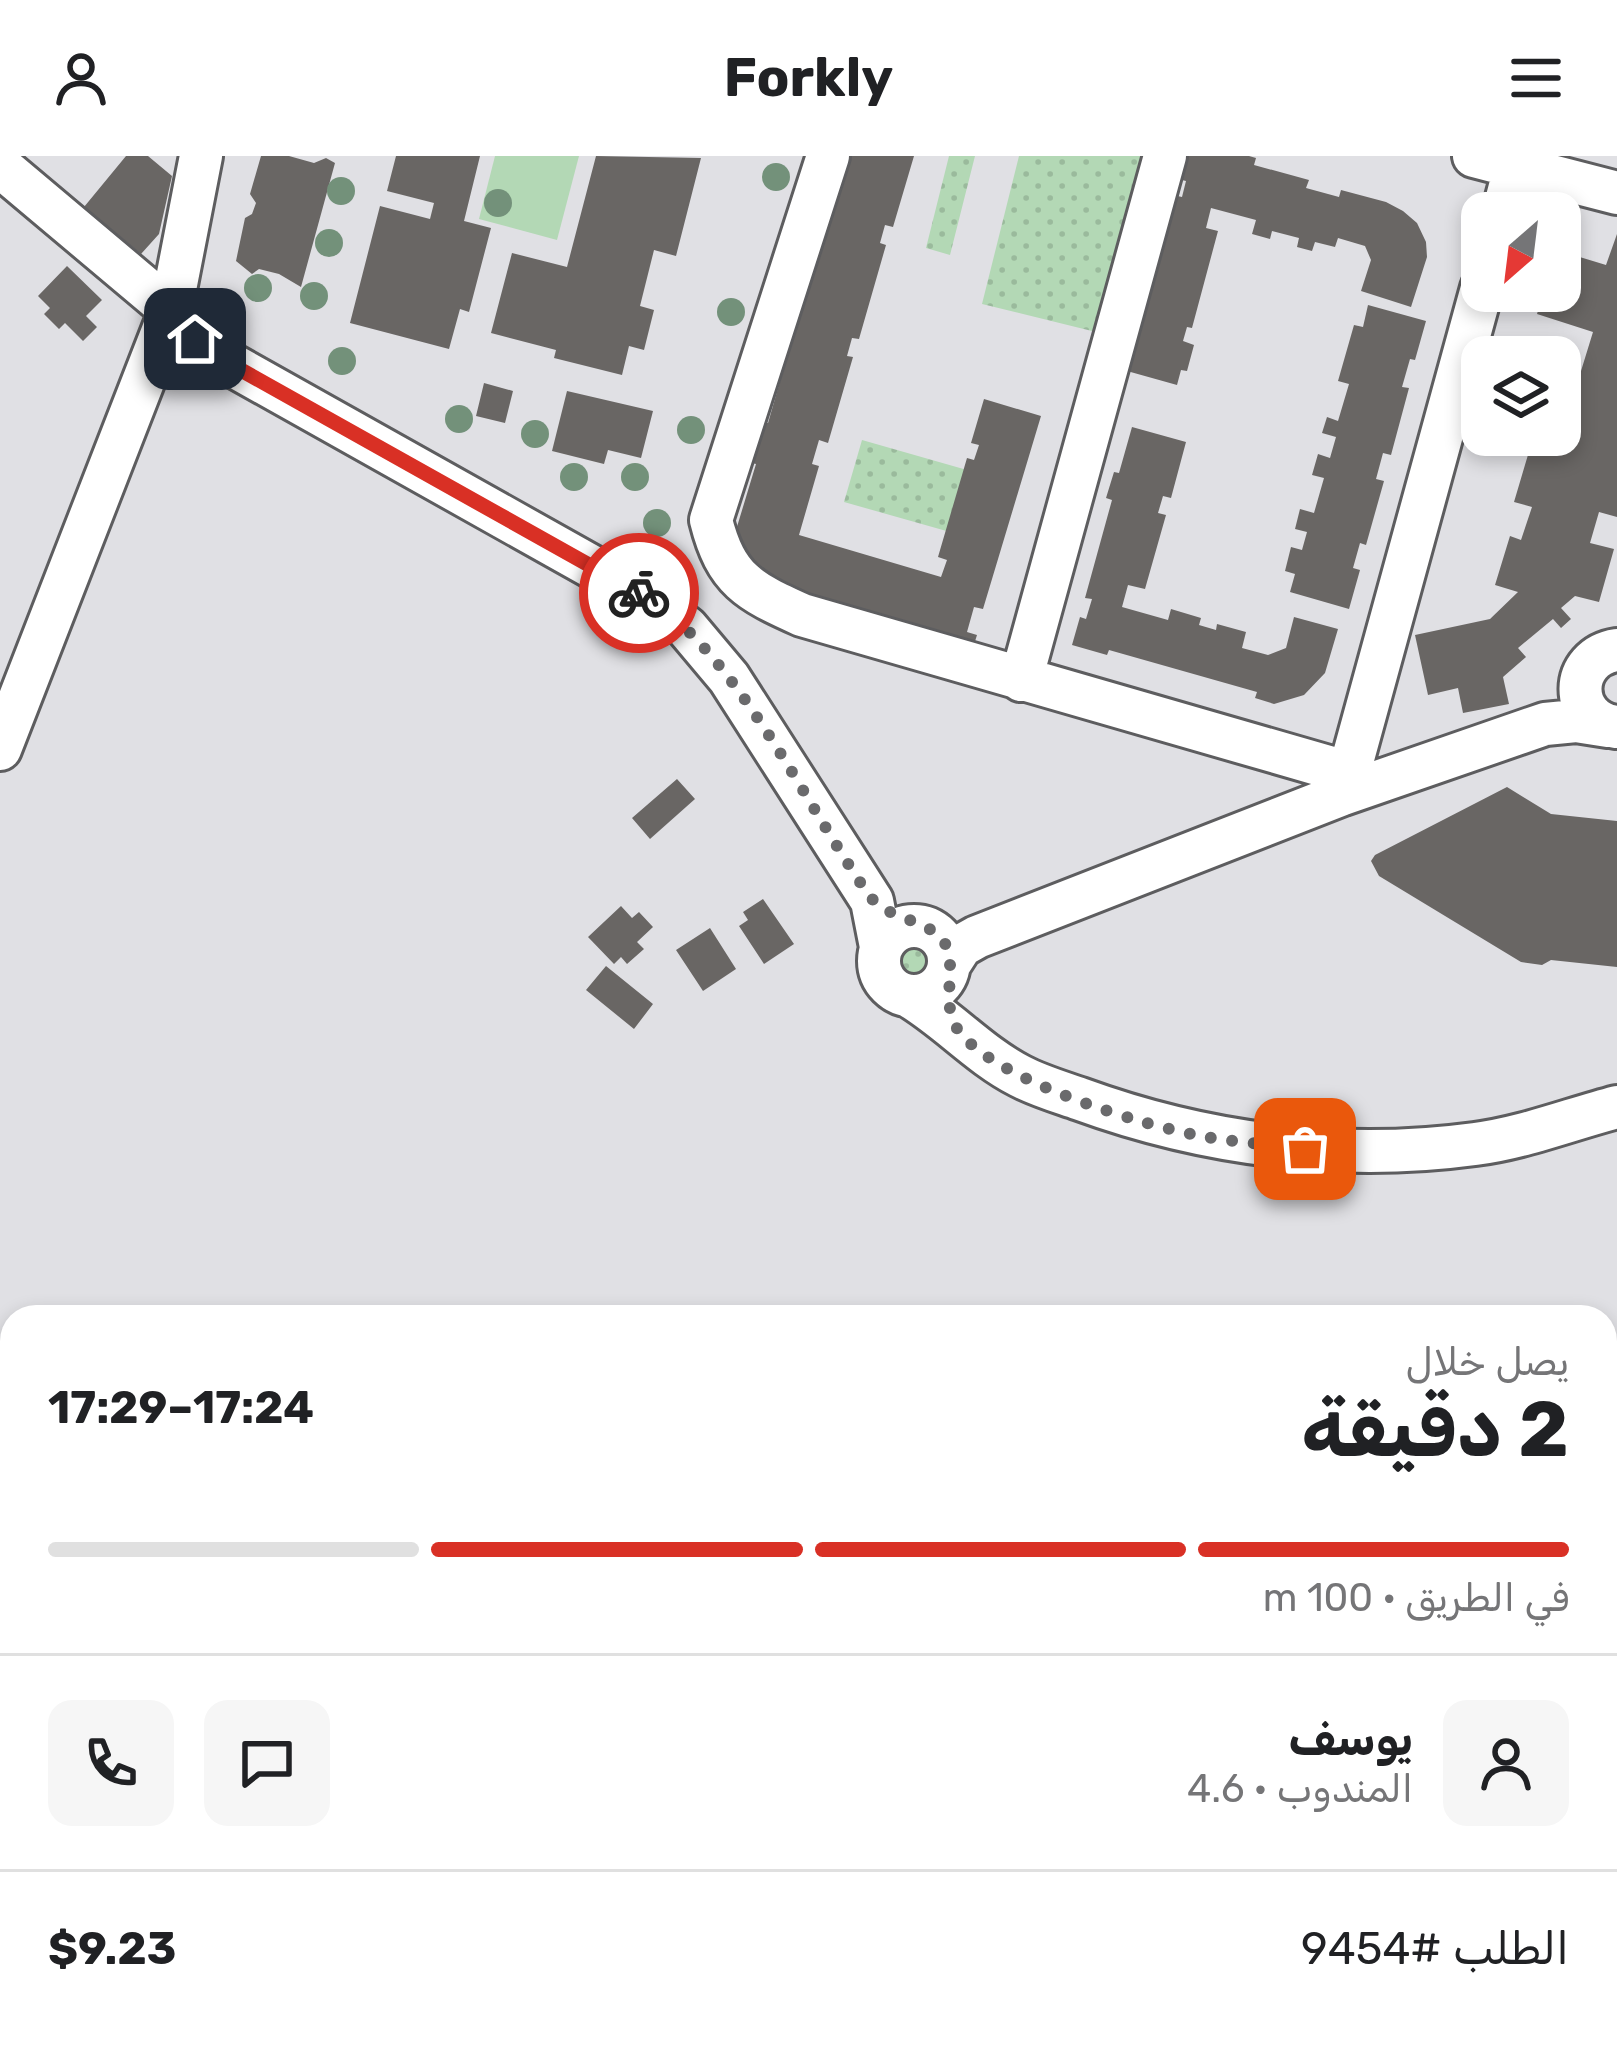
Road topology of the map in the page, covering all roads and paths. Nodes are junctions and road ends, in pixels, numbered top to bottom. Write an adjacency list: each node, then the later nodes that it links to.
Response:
1 (201, 156): 9 (street)
2 (828, 156): 12 (street)
3 (1165, 156): 12 (street)
4 (1474, 156): 5 (street)
5 (1517, 161): 7 (street); 8 (street)
6 (0, 166): 9 (street)
7 (1509, 192)
8 (1617, 194)
9 (171, 310): 15 (street); 17 (street)
10 (1475, 312): 16 (street)
11 (1605, 656): 13 (street); 14 (street)
12 (1022, 680): 16 (street)
13 (1545, 724): 14 (street); 16 (street)
14 (1612, 727)
15 (0, 749)
16 (1346, 784): 20 (street)
17 (872, 901): 18 (street); 19 (street)
18 (920, 927): 19 (street); 20 (street)
19 (881, 947): 21 (street)
20 (958, 958): 21 (street); 22 (street)
21 (909, 996): 22 (street)
22 (956, 1028): 23 (street)
23 (1617, 1107)

